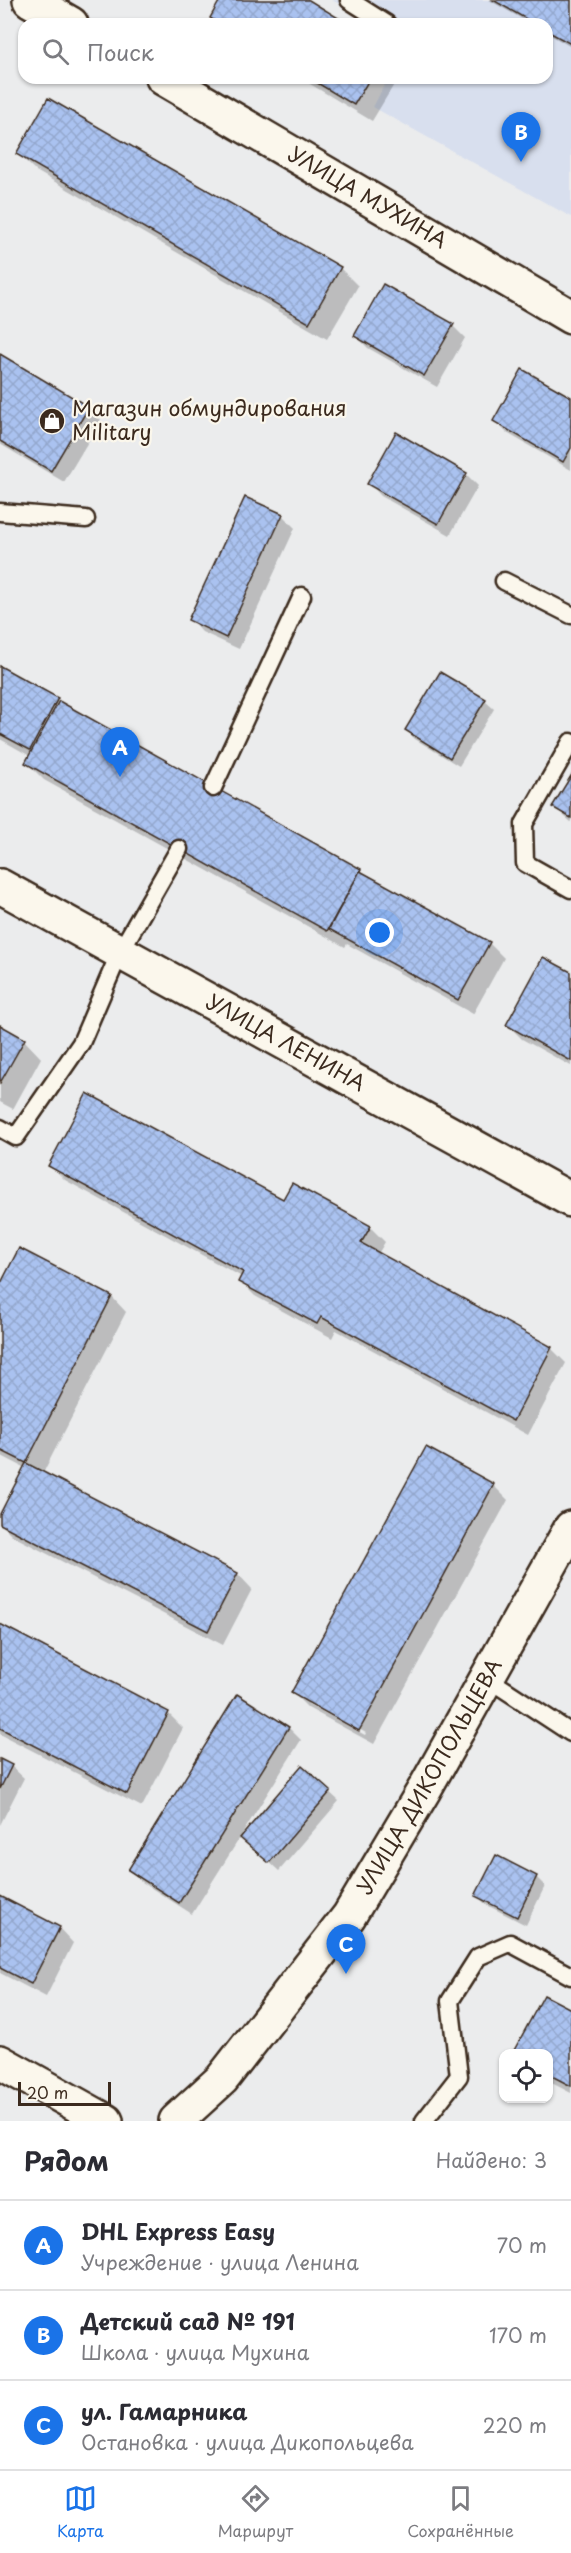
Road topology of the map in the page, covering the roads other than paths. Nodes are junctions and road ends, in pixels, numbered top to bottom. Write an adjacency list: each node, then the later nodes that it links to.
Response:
1 (30, 0): 3 (main road)
2 (349, 0): 4 (lane)
3 (61, 18)
4 (378, 18)
5 (173, 84): 6 (main road, УЛИЦА МУХИНА)
6 (571, 317)
7 (0, 512): 8 (lane)
8 (86, 519)
9 (504, 580): 11 (lane)
10 (303, 596): 13 (lane)
11 (571, 615)
12 (571, 742): 16 (lane)
13 (213, 788)
14 (179, 849): 17 (lane)
15 (0, 886): 17 (main road, УЛИЦА ЛЕНИНА)
16 (571, 889)
17 (120, 952): 18 (lane); 19 (main road, УЛИЦА ЛЕНИНА)
18 (0, 1128)
19 (571, 1200)
20 (571, 1528): 21 (main road, УЛИЦА ДИКОПОЛЬЦЕВА)
21 (487, 1678): 22 (lane); 26 (main road, УЛИЦА ДИКОПОЛЬЦЕВА)
22 (571, 1733)
23 (571, 1976): 27 (lane)
24 (0, 2062): 25 (main road)
25 (106, 2121)
26 (176, 2121)
27 (424, 2121)

